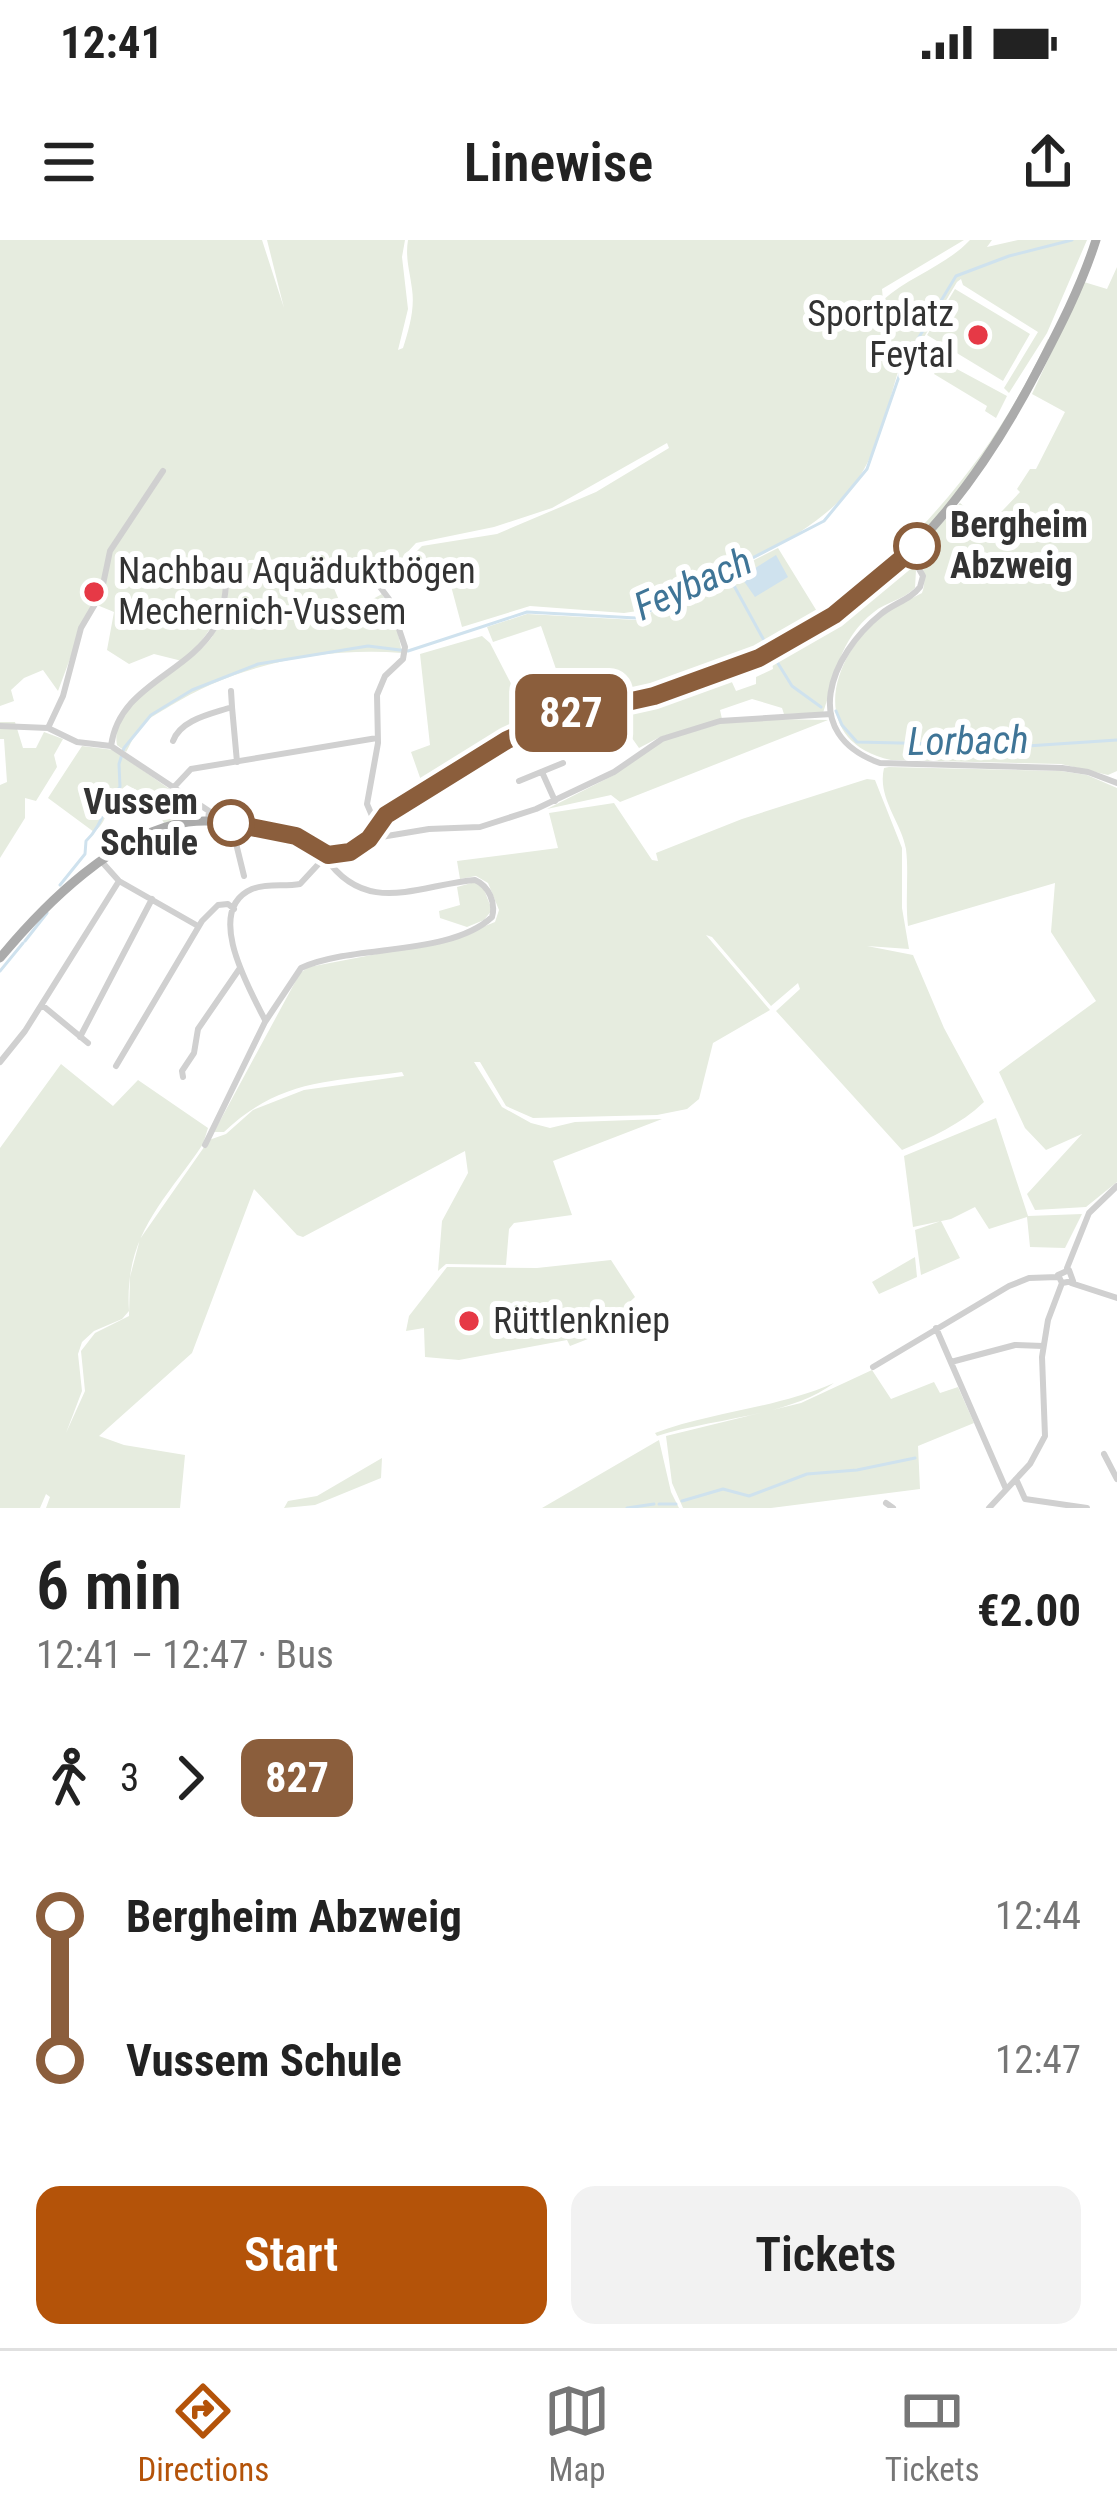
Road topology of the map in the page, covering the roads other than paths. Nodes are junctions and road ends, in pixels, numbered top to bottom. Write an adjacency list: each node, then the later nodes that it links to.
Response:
1 (1096, 240): 3 (main road)
2 (164, 471): 10 (street)
3 (910, 553): 8 (street); 23 (main road)
4 (228, 562): 13 (street)
5 (380, 587): 11 (street)
6 (231, 691): 7 (street)
7 (232, 707): 12 (street); 14 (street)
8 (831, 715): 18 (street); 20 (street)
9 (0, 726): 10 (street)
10 (48, 728): 13 (street)
11 (378, 738): 14 (street); 23 (street)
12 (173, 740)
13 (111, 746): 19 (street)
14 (237, 762): 19 (street)
15 (563, 763): 16 (street)
16 (542, 772): 17 (street); 20 (street)
17 (519, 781)
18 (1117, 783)
19 (175, 786): 21 (street)
20 (555, 801): 24 (street)
21 (208, 821): 22 (main road); 26 (main road)
22 (231, 823): 25 (main road); 27 (street)
23 (376, 825): 24 (main road)
24 (369, 839): 25 (main road)
25 (326, 856): 30 (street); 35 (street)
26 (102, 862): 28 (street); 32 (main road)
27 (244, 876)
28 (119, 881): 29 (street); 34 (street)
29 (152, 899): 31 (street); 34 (street)
30 (233, 909): 31 (street); 33 (street)
31 (198, 926): 39 (street)
32 (0, 958)
33 (240, 968): 35 (street); 36 (street)
34 (42, 1004): 38 (street)
35 (266, 1022): 41 (street)
36 (197, 1029): 37 (street); 40 (street)
37 (188, 1036)
38 (0, 1062)
39 (116, 1066)
40 (183, 1077)
41 (205, 1145)
42 (1117, 1186): 43 (street)
43 (1067, 1269): 44 (street); 44 (street)
44 (1063, 1283): 45 (street); 46 (street); 47 (street)
45 (1117, 1298)
46 (936, 1328): 48 (street); 49 (street)
47 (1043, 1346): 48 (street); 52 (street)
48 (951, 1362): 53 (street)
49 (873, 1366)
50 (1105, 1454): 51 (street)
51 (1117, 1478)
52 (1016, 1479): 53 (street); 55 (street)
53 (1006, 1489): 54 (street)
54 (992, 1507)
55 (1087, 1508)

